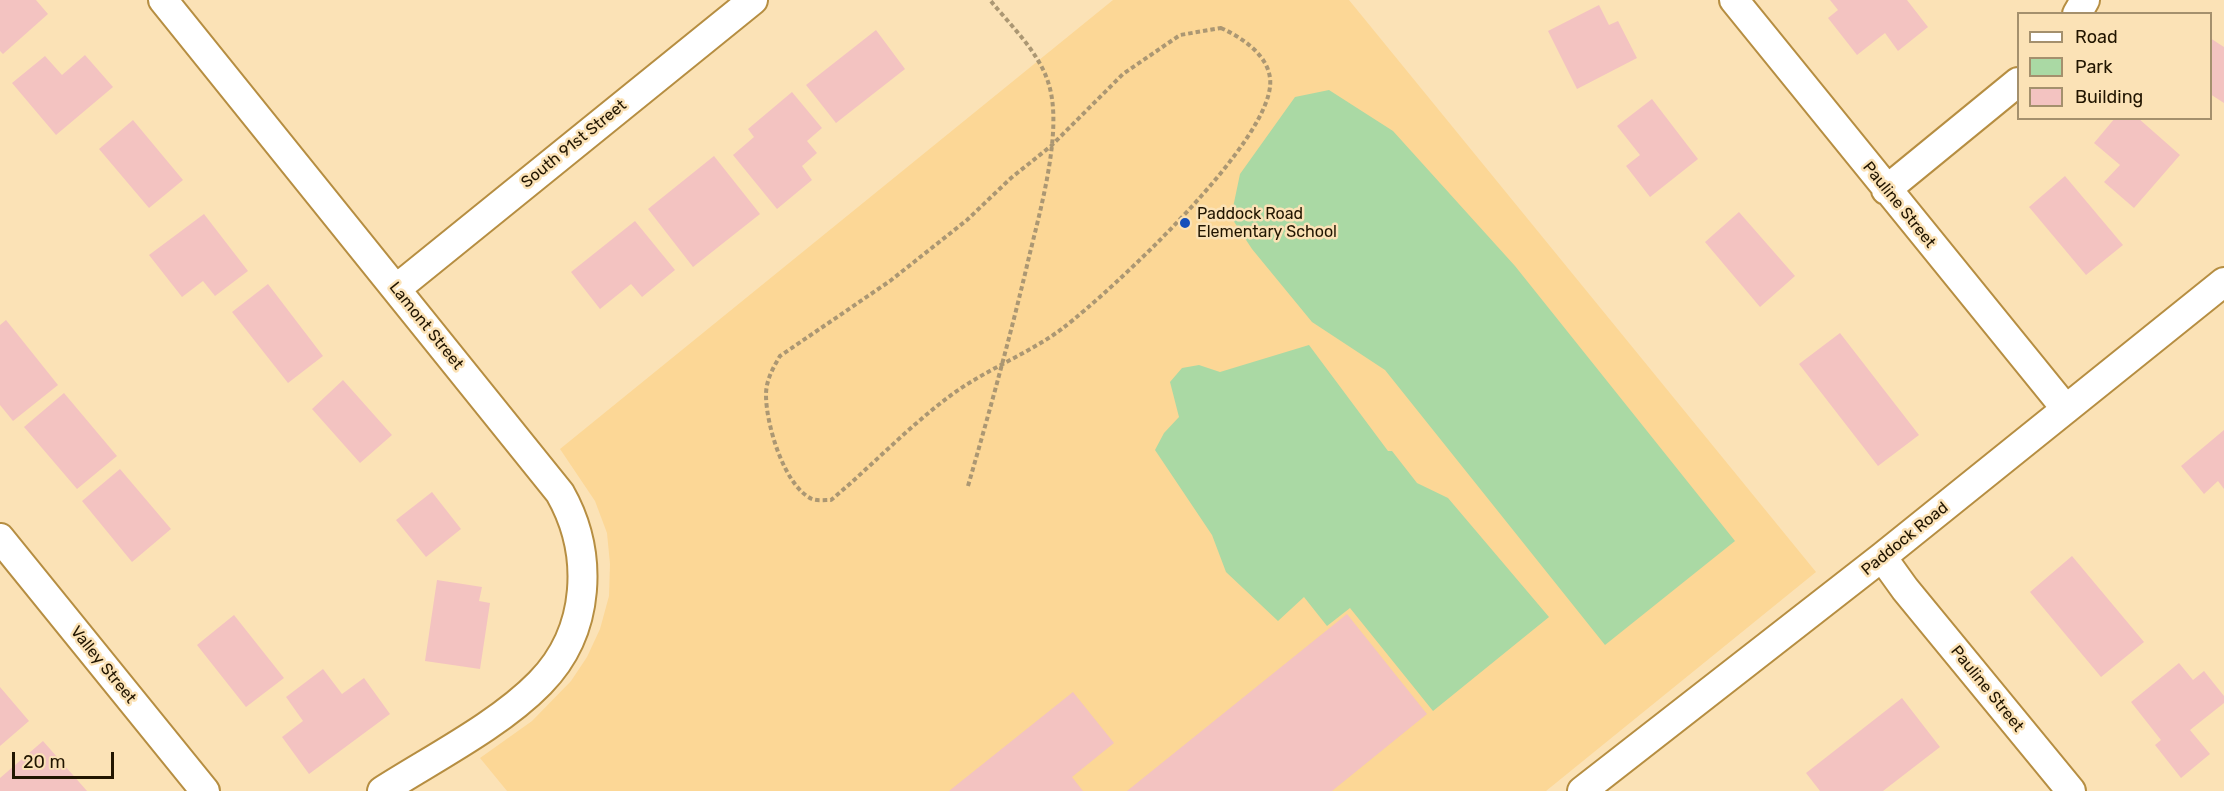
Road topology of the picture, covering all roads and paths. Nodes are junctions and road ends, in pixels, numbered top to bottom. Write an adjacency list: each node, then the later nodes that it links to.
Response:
1 (163, 0): 9 (street, Lamont Street)
2 (753, 0): 9 (street, South 91st Street)
3 (990, 0): 6 (path)
4 (1734, 0): 7 (street, Pauline Street)
5 (2017, 84): 7 (street)
6 (1051, 146): 10 (path); 10 (path); 10 (path)
7 (1886, 189): 11 (street, Pauline Street)
8 (2224, 282): 11 (street, Paddock Road)
9 (396, 289): 16 (street, Lamont Street)
10 (1004, 361): 12 (path)
11 (2066, 409): 14 (street, Paddock Road)
12 (968, 486)
13 (0, 538): 15 (street, Valley Street)
14 (1882, 557): 17 (street, Paddock Road); 18 (street, Pauline Street)
15 (205, 791)
16 (382, 791)
17 (1582, 791)
18 (2071, 791)

